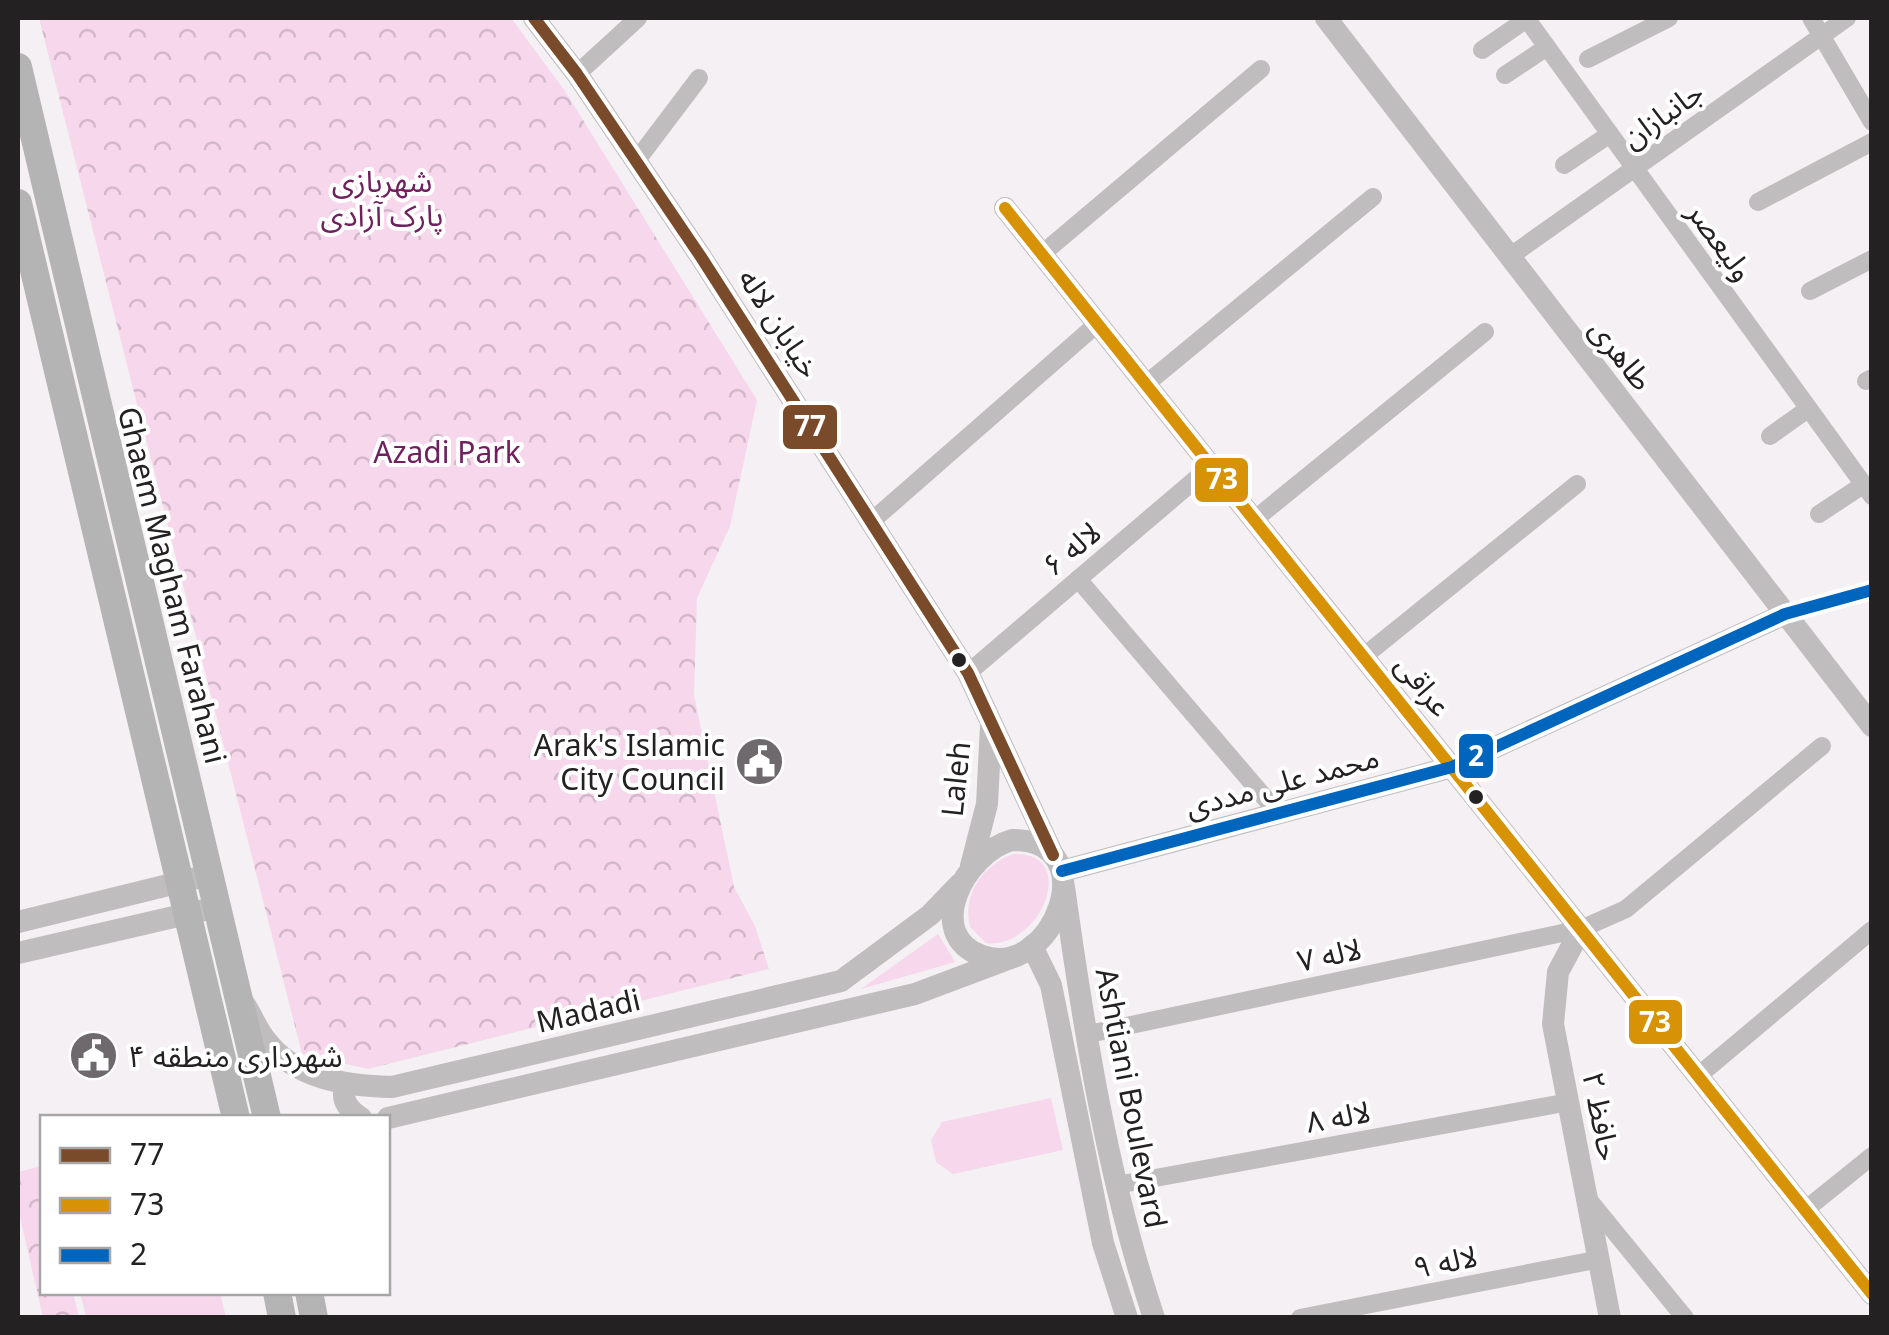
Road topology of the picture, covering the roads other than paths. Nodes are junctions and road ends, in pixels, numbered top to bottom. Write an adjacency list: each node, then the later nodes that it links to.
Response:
1 (534, 18): 14 (street, خیابان لاله)
2 (638, 18): 14 (street)
3 (1326, 18): 28 (street, طاهری)
4 (1527, 18): 9 (street, ولیعصر); 10 (street)
5 (1669, 18): 11 (street)
6 (1811, 18): 8 (street)
7 (1847, 18): 8 (street, جانبازان)
8 (1821, 36): 17 (street); 22 (street, جانبازان)
9 (1548, 47): 15 (street); 18 (street, ولیعصر)
10 (1482, 50)
11 (1588, 59)
12 (18, 68): 54 (main road, Ghaem Magham Farahani)
13 (1262, 69): 27 (street)
14 (577, 74): 20 (street, خیابان لاله)
15 (1505, 75)
16 (699, 78): 20 (street)
17 (1872, 122)
18 (1610, 134): 21 (street); 22 (street, ولیعصر)
19 (1872, 142): 24 (street)
20 (636, 160): 40 (street, خیابان لاله)
21 (1564, 164)
22 (1634, 168): 28 (street, جانبازان); 34 (street, ولیعصر)
23 (1373, 197): 33 (street)
24 (1758, 202)
25 (18, 203): 55 (main road, Ghaem Magham Farahani)
26 (1005, 208): 27 (street, عراقی)
27 (1042, 254): 31 (street, عراقی)
28 (1509, 257): 44 (street, طاهری)
29 (1872, 260): 30 (street)
30 (1810, 291)
31 (1097, 324): 33 (street, عراقی); 40 (street)
32 (1485, 332): 41 (street)
33 (1146, 384): 36 (street, عراقی)
34 (1808, 409): 35 (street); 38 (street, ولیعصر)
35 (1770, 436)
36 (1211, 466): 41 (street, عراقی); 42 (street, لاله ۶)
37 (1578, 484): 45 (street)
38 (1867, 491): 39 (street)
39 (1819, 514)
40 (873, 520): 46 (street, خیابان لاله)
41 (1254, 520): 45 (street, عراقی)
42 (1078, 579): 46 (street, لاله ۶); 51 (street)
43 (1872, 590): 44 (street)
44 (1786, 614): 48 (street, طاهری); 50 (street, محمد علی مددی)
45 (1363, 657): 50 (street, عراقی)
46 (968, 673): 47 (street, خیابان لاله)
47 (991, 722): 52 (street, Laleh); 53 (street, Laleh)
48 (1872, 726)
49 (1822, 746): 59 (street, لاله ۷)
50 (1452, 768): 51 (street, محمد علی مددی); 59 (street, عراقی)
51 (1278, 812): 52 (street, محمد علی مددی)
52 (1060, 871): 53 (street); 61 (street); 64 (street, Ashtiani Boulevard)
53 (966, 875): 61 (street); 66 (street, Madadi)
54 (209, 876): 55 (street); 56 (main road, Ghaem Magham Farahani)
55 (180, 882): 57 (main road, Ghaem Magham Farahani); 58 (street)
56 (216, 907): 57 (street); 63 (main road, Ghaem Magham Farahani)
57 (188, 913): 62 (street); 68 (main road, Ghaem Magham Farahani)
58 (18, 922)
59 (1581, 929): 64 (street, لاله ۷); 65 (street, عراقی); 67 (street, حافظ ۲)
60 (1872, 930): 65 (street)
61 (1024, 951): 71 (street, Madadi); 78 (street, Ashtiani Boulevard)
62 (18, 953)
63 (236, 988): 66 (street, Madadi); 69 (main road, Ghaem Magham Farahani)
64 (1088, 1034): 73 (street, Ashtiani Boulevard)
65 (1698, 1076): 75 (street, عراقی)
66 (346, 1086): 70 (street)
67 (1569, 1102): 73 (street, لاله ۸); 74 (street, حافظ ۲)
68 (235, 1115)
69 (266, 1115)
70 (358, 1115)
71 (390, 1118)
72 (1872, 1156): 75 (street)
73 (1117, 1185): 79 (street, Ashtiani Boulevard)
74 (1588, 1198): 76 (street, حافظ ۲); 82 (street)
75 (1805, 1210): 77 (street, عراقی)
76 (1600, 1259): 80 (street, لاله ۹); 81 (street, حافظ ۲)
77 (1872, 1294)
78 (1128, 1318)
79 (1154, 1318)
80 (1300, 1318)
81 (1610, 1318)
82 (1684, 1318)

